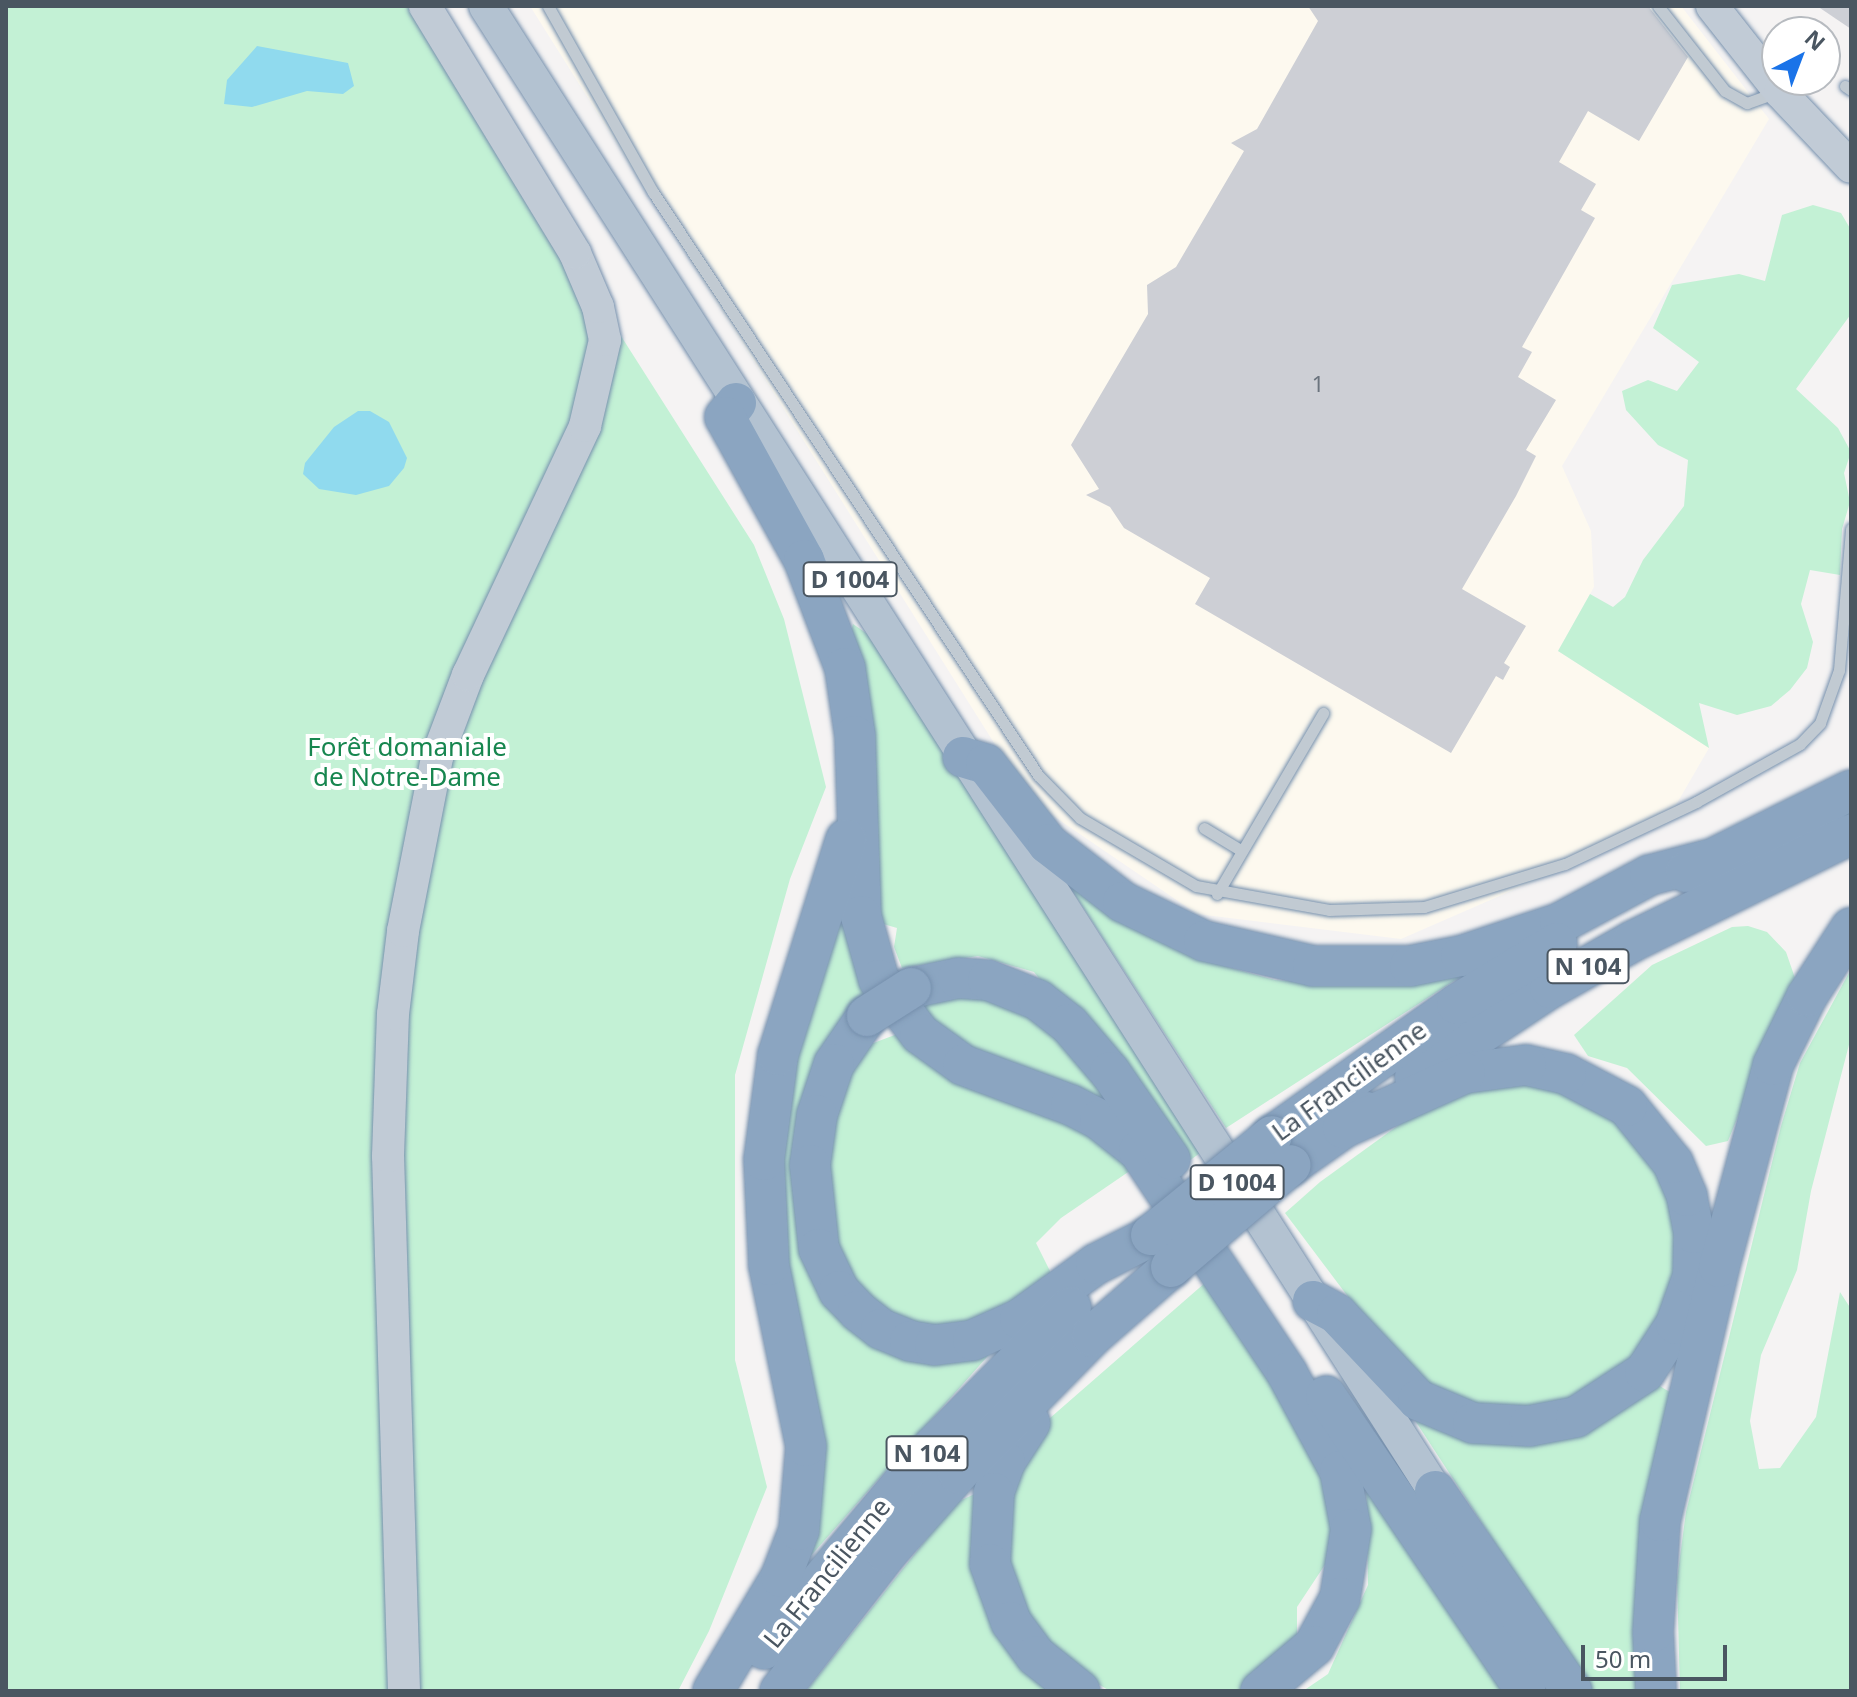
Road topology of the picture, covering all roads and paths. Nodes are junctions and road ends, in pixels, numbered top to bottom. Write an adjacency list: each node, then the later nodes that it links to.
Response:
1 (425, 6): 28 (street)
2 (486, 6): 10 (main road, D 1004)
3 (549, 6): 20 (lane)
4 (1658, 6): 7 (lane)
5 (1727, 15): 6 (street)
6 (1761, 64)
7 (1768, 96)
8 (1784, 96): 9 (street)
9 (1851, 167)
10 (736, 403): 13 (main road, D 1004); 15 (highway)
11 (1851, 529): 20 (lane)
12 (1323, 713): 18 (lane)
13 (963, 757): 19 (highway); 25 (main road, D 1004)
14 (1851, 790): 19 (highway, La Francilienne / N 104)
15 (854, 808): 29 (highway); 33 (highway)
16 (1204, 828): 18 (lane)
17 (1851, 834): 22 (highway, La Francilienne / N 104)
18 (1242, 851): 20 (lane)
19 (1708, 860): 23 (highway, La Francilienne / N 104)
20 (1217, 894)
21 (1851, 928): 37 (highway)
22 (1343, 1128): 23 (highway, La Francilienne / N 104); 25 (highway)
23 (1282, 1150): 24 (highway, La Francilienne / N 104, bridge)
24 (1156, 1247): 26 (highway, La Francilienne / N 104); 30 (highway, La Francilienne / N 104); 34 (highway, bridge)
25 (1313, 1301): 27 (main road, D 1004)
26 (1056, 1374): 31 (highway, La Francilienne / N 104); 32 (highway)
27 (1435, 1491): 35 (highway, D 1004); 36 (highway, D 1004)
28 (404, 1691)
29 (713, 1691)
30 (734, 1691)
31 (780, 1691)
32 (1080, 1691)
33 (1261, 1691)
34 (1526, 1691)
35 (1550, 1691)
36 (1572, 1691)
37 (1656, 1691)

